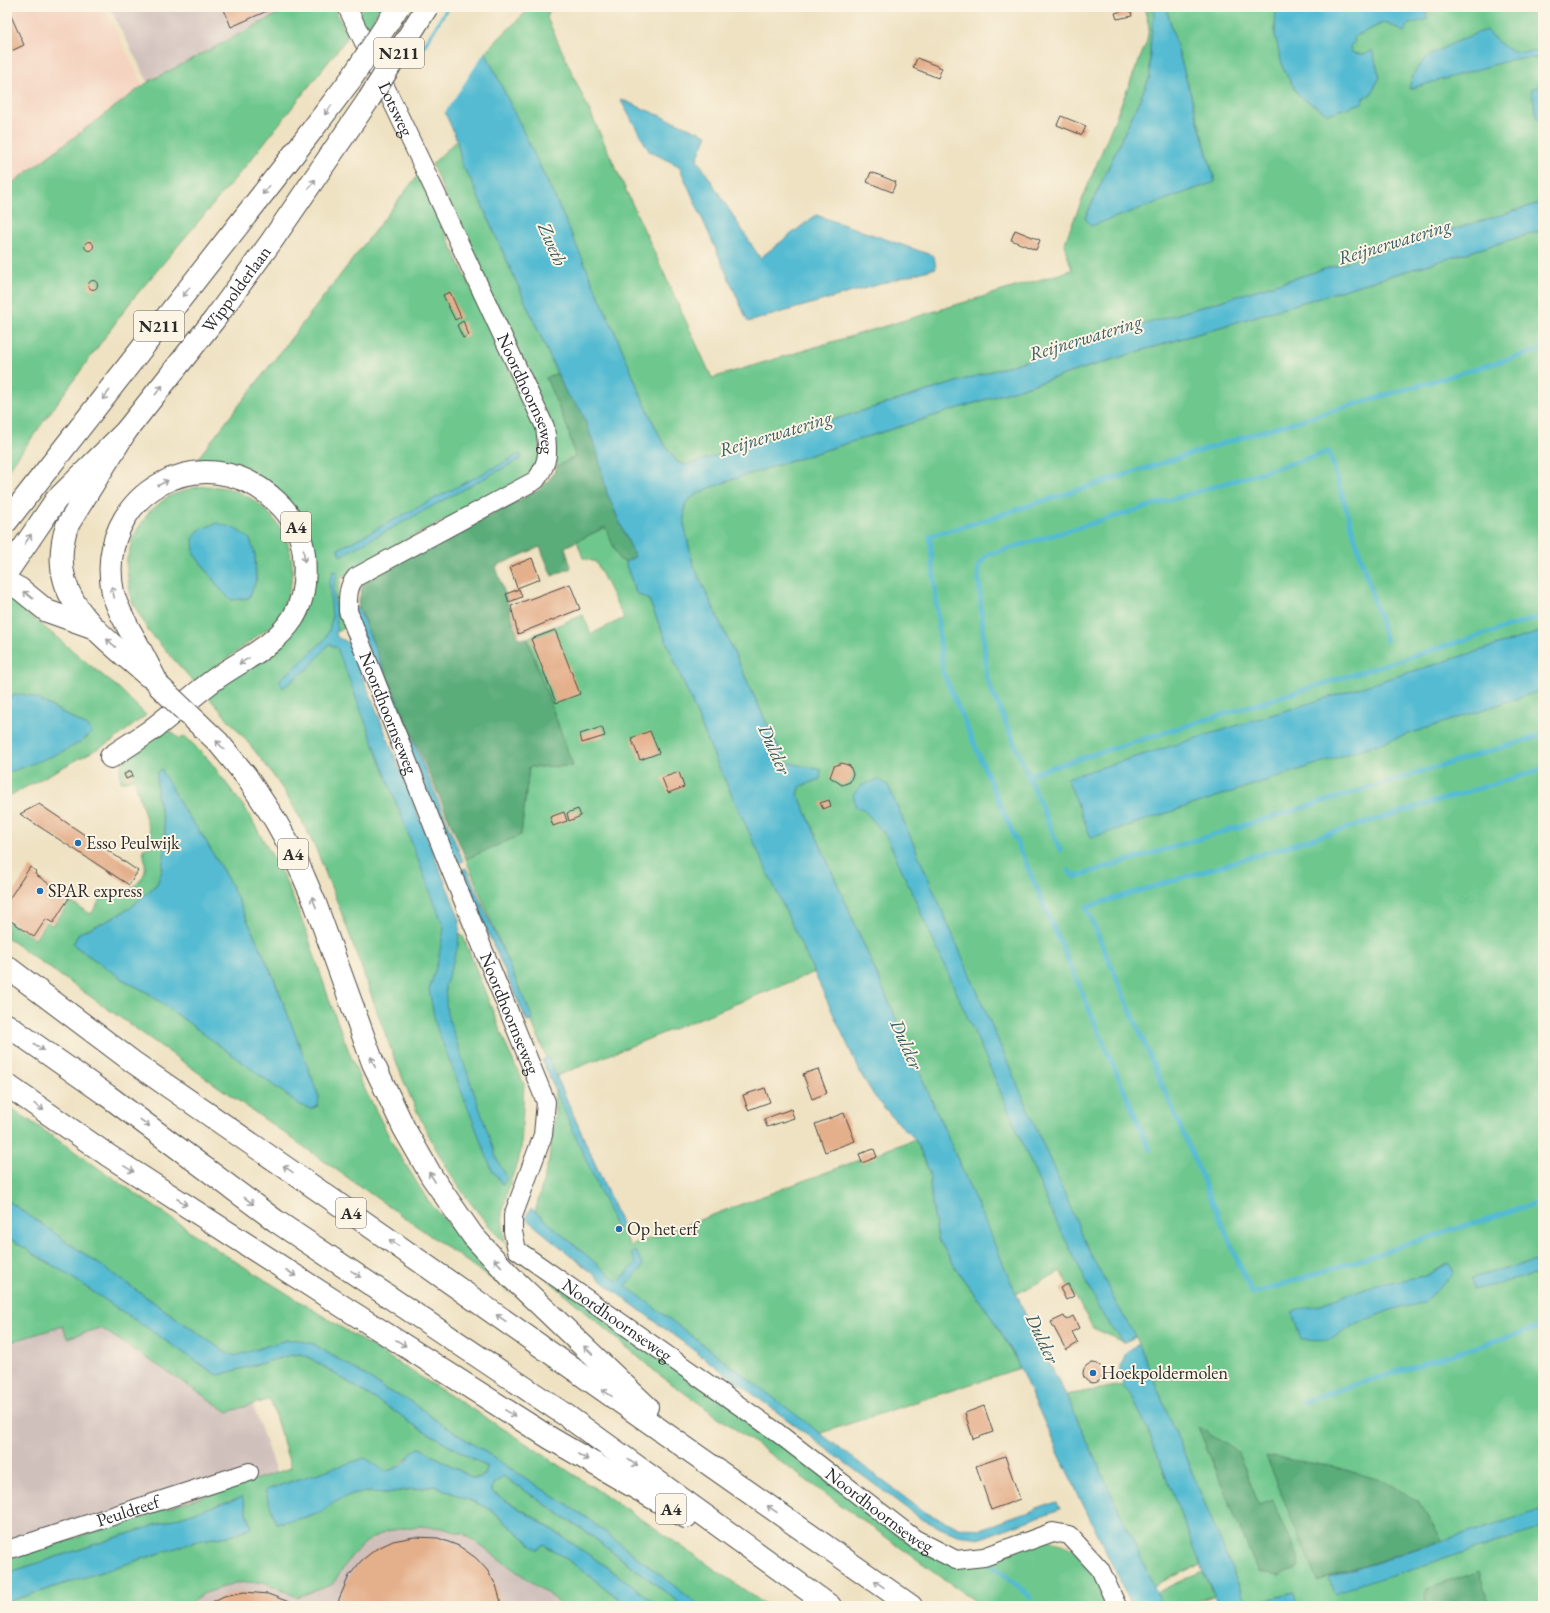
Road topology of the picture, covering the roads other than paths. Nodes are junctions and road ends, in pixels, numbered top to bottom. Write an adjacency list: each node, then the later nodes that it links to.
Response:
1 (347, 7): 4 (street, Lotsweg)
2 (398, 7): 6 (main road, Wippolderlaan / N211, one-way to 6, bridge)
3 (427, 7): 5 (main road, Wippolderlaan / N211, one-way to 3, bridge)
4 (434, 189): 21 (street, Noordhoornseweg)
5 (126, 431): 7 (main road, Wippolderlaan / N211, one-way to 5); 9 (main road, A4)
6 (7, 521)
7 (7, 572)
8 (7, 582): 9 (main road, A4, one-way to 8)
9 (92, 627): 10 (main road, A4, one-way to 9)
10 (159, 686): 11 (main road, A4, one-way to 11); 15 (main road, A4, one-way to 10, bridge)
11 (111, 757)
12 (7, 967): 15 (main road, A4, one-way to 12)
13 (7, 1025): 18 (main road, A4, one-way to 18)
14 (7, 1085): 18 (main road, A4, one-way to 18)
15 (696, 1455): 20 (main road, A4, one-way to 15)
16 (249, 1472): 17 (street, Peuldreef)
17 (7, 1550)
18 (792, 1580): 19 (main road, A4)
19 (830, 1606)
20 (911, 1606)
21 (1117, 1606)

